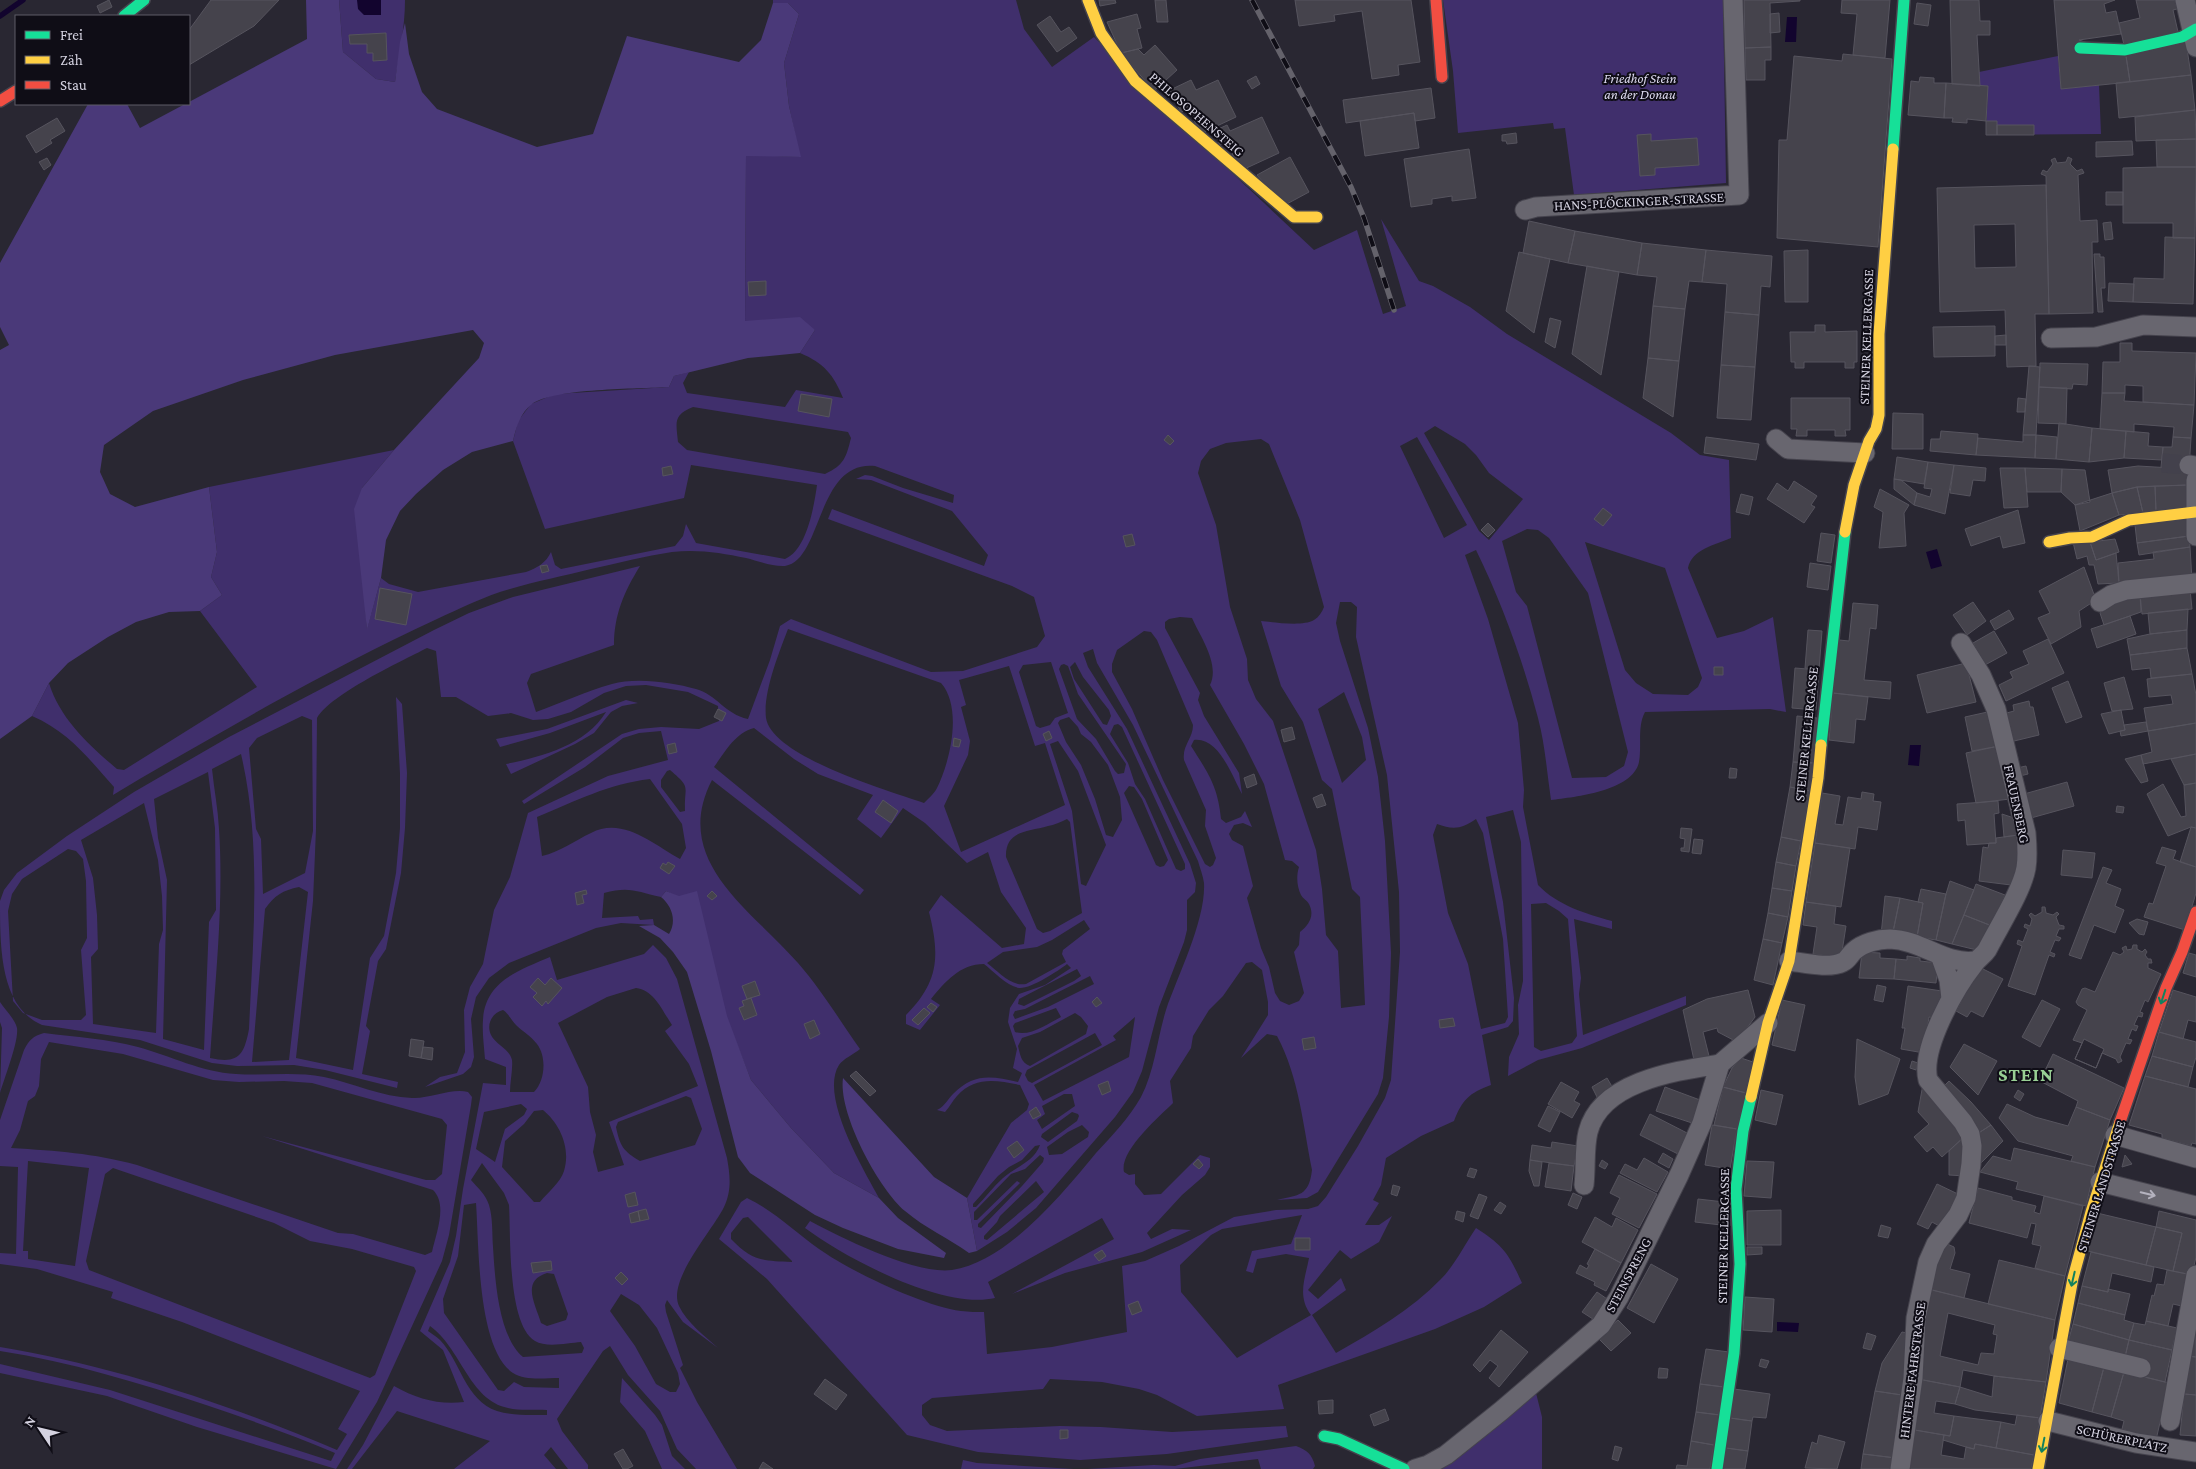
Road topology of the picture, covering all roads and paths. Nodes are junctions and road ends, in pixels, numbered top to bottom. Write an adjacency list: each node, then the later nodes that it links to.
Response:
1 (144, 0): 7 (street)
2 (1088, 0): 14 (street, PHILOSOPHENSTEIG)
3 (1436, 0): 10 (street)
4 (1733, 0): 13 (street, HANS-PLÖCKINGER-STRASSE)
5 (1904, 0): 18 (street, STEINER KELLERGASSE)
6 (2185, 0): 8 (street)
7 (125, 15)
8 (2195, 36): 9 (street)
9 (2080, 48)
10 (1442, 77)
11 (15, 92): 12 (street)
12 (0, 100)
13 (1526, 210)
14 (1318, 217)
15 (2196, 327): 16 (street)
16 (2050, 338)
17 (1776, 439): 18 (street)
18 (1865, 453): 28 (street, STEINER KELLERGASSE)
19 (2194, 470): 20 (street)
20 (2195, 512): 21 (street); 22 (street)
21 (2196, 536)
22 (2049, 542)
23 (2196, 583): 24 (street)
24 (2100, 602)
25 (1961, 643): 29 (street, FRAUENBERG)
26 (2196, 912): 34 (street, STEINER LANDSTRASSE, one-way to 34)
27 (1940, 955): 28 (street); 29 (street); 30 (street)
28 (1789, 961): 31 (street, STEINER KELLERGASSE)
29 (1975, 961): 30 (street, FRAUENBERG)
30 (1951, 999): 32 (street, FRAUENBERG)
31 (1768, 1023): 33 (street); 48 (street, STEINER KELLERGASSE)
32 (1927, 1059): 49 (street, HINTERE FAHRSTRASSE)
33 (1720, 1064): 37 (street); 47 (street, STEINSPRENG)
34 (2115, 1136): 35 (street); 36 (street, STEINER LANDSTRASSE)
35 (2196, 1158)
36 (2100, 1182): 38 (street, one-way to 38); 40 (street, STEINER LANDSTRASSE, one-way to 40)
37 (1584, 1185)
38 (2196, 1206)
39 (2196, 1275): 44 (street)
40 (2059, 1348): 41 (street); 42 (street, STEINER LANDSTRASSE)
41 (2141, 1368)
42 (2048, 1421): 44 (street, SCHÜRERPLATZ); 50 (street, STEINER LANDSTRASSE, one-way to 50)
43 (1324, 1436): 46 (street)
44 (2165, 1448): 45 (street, SCHÜRERPLATZ)
45 (2196, 1452)
46 (1404, 1469)
47 (1414, 1469)
48 (1717, 1469)
49 (1900, 1469)
50 (2038, 1469)

